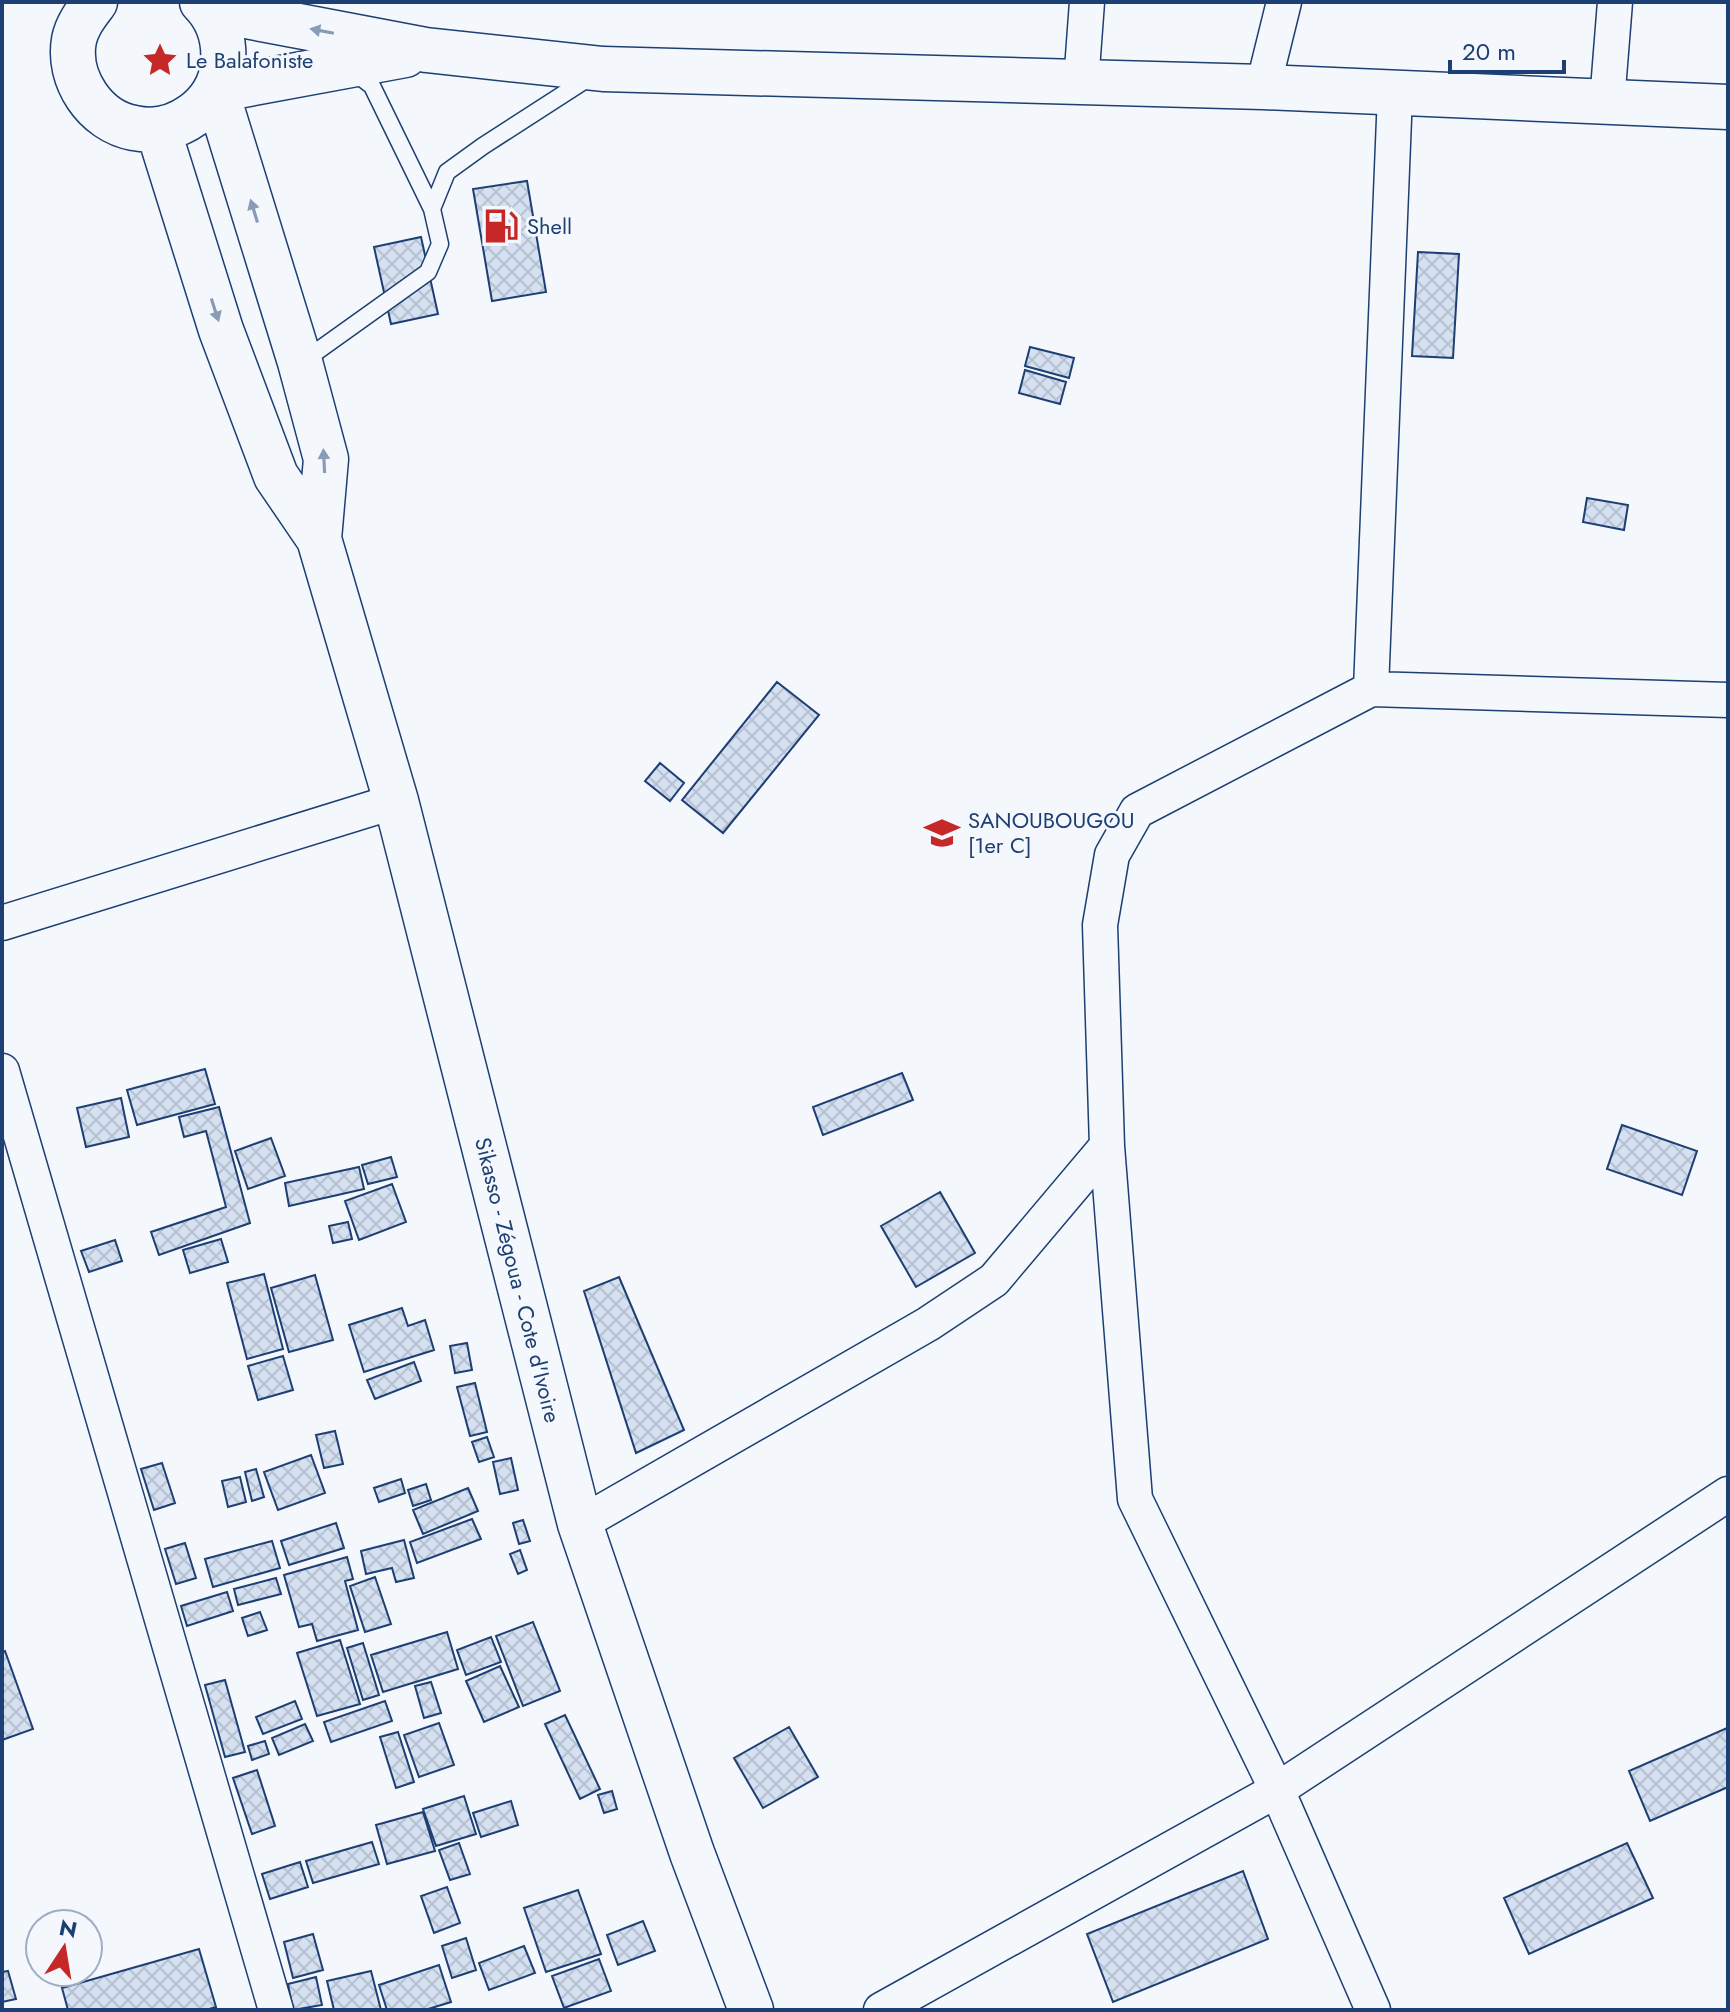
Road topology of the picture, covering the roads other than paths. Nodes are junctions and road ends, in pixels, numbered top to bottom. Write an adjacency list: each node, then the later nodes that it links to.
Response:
1 (1087, 2): 9 (street)
2 (1284, 2): 10 (street)
3 (1615, 2): 13 (street)
4 (206, 6): 6 (highway, one-way to 4); 11 (highway)
5 (84, 7): 15 (highway)
6 (426, 50): 7 (highway); 8 (highway)
7 (347, 67): 11 (highway); 16 (lane)
8 (603, 69): 9 (highway); 16 (lane)
9 (1081, 83): 10 (highway)
10 (1263, 87): 12 (highway)
11 (216, 90): 15 (highway); 17 (highway, one-way to 11)
12 (1395, 94): 13 (highway); 19 (street)
13 (1607, 102): 14 (highway)
14 (1728, 107)
15 (158, 129): 18 (highway, one-way to 18)
16 (432, 209): 17 (lane)
17 (300, 362): 18 (highway, one-way to 17)
18 (319, 539): 21 (highway, Sikasso - Zégoua - Cote d'Ivoire)
19 (1371, 689): 20 (street); 24 (street)
20 (1728, 700)
21 (396, 801): 22 (street); 26 (highway, Sikasso - Zégoua - Cote d'Ivoire)
22 (2, 923)
23 (2, 1071): 28 (street)
24 (1107, 1146): 26 (street); 27 (street)
25 (1728, 1494): 27 (street)
26 (580, 1524): 29 (highway, Sikasso - Zégoua - Cote d'Ivoire)
27 (1277, 1790): 30 (street); 31 (street)
28 (276, 2010)
29 (751, 2010)
30 (881, 2010)
31 (1373, 2010)

